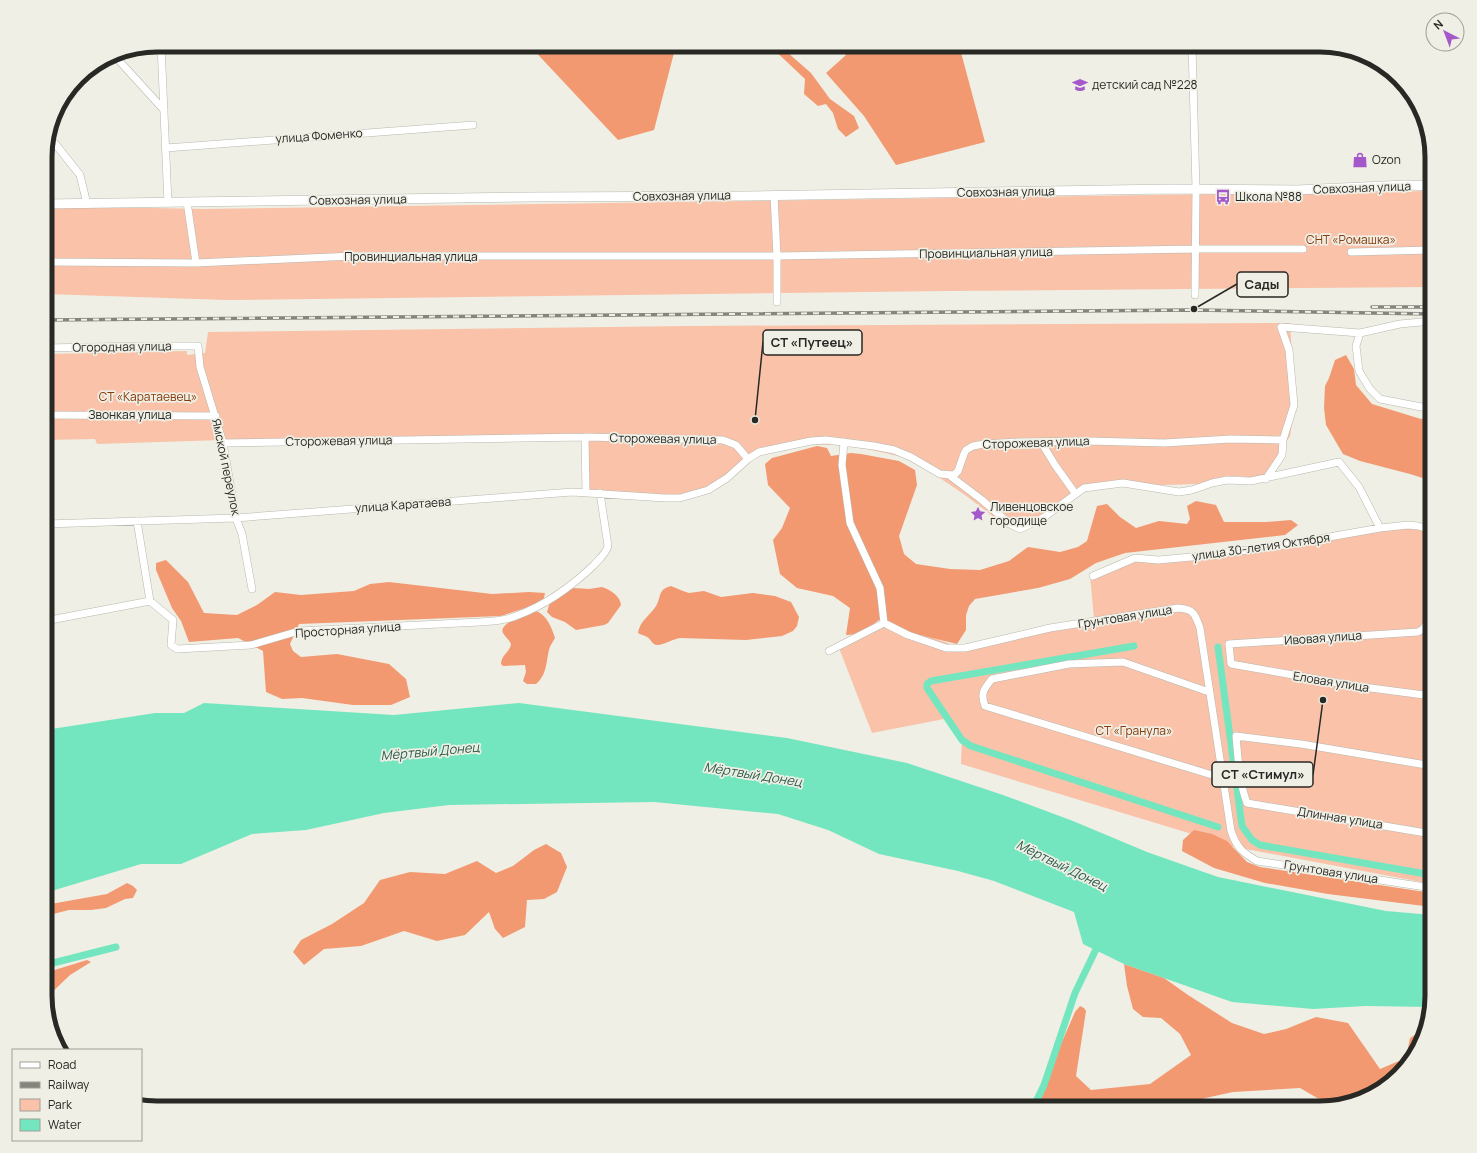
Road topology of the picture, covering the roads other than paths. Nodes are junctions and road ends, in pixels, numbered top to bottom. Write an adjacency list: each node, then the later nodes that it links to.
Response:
1 (161, 52): 4 (street)
2 (1192, 52): 9 (street)
3 (119, 59): 4 (street)
4 (164, 110): 7 (street)
5 (473, 125): 7 (street, улица Фоменко)
6 (53, 141): 14 (street)
7 (166, 148): 12 (street)
8 (1425, 186): 9 (street, Совхозная улица)
9 (1196, 189): 10 (street, Совхозная улица); 15 (street)
10 (774, 195): 11 (street, Совхозная улица); 19 (street)
11 (187, 202): 12 (street, Совхозная улица); 21 (street)
12 (168, 203): 14 (street, Совхозная улица)
13 (52, 204): 14 (street, Совхозная улица)
14 (87, 204)
15 (1195, 249): 16 (street, Провинциальная улица); 19 (street, Провинциальная улица); 22 (street)
16 (1303, 249)
17 (1425, 250): 18 (street)
18 (1351, 252)
19 (777, 256): 21 (street, Провинциальная улица); 23 (street)
20 (52, 262): 21 (street, Провинциальная улица)
21 (196, 264)
22 (1194, 295)
23 (776, 302)
24 (1425, 322): 25 (street)
25 (1360, 333): 28 (street); 32 (street)
26 (198, 346): 27 (street, Огородная улица); 30 (street, Ямской переулок)
27 (52, 348)
28 (1425, 408)
29 (52, 415): 30 (street, Звонкая улица)
30 (216, 416): 33 (street, Ямской переулок)
31 (585, 437): 33 (street, Сторожевая улица); 36 (street, Сторожевая улица); 39 (street)
32 (1284, 440): 35 (street, Сторожевая улица); 38 (street)
33 (223, 442): 42 (street, Ямской переулок)
34 (844, 442): 36 (street); 37 (street); 51 (street)
35 (1042, 442): 37 (street, Сторожевая улица); 40 (street)
36 (748, 458): 41 (street, улица Каратаева)
37 (949, 475): 40 (street)
38 (1266, 479): 40 (street); 45 (street)
39 (586, 492): 41 (street, улица Каратаева); 42 (street, улица Каратаева)
40 (1075, 492)
41 (600, 493): 49 (street, Просторная улица)
42 (236, 518): 43 (street, улица Каратаева); 48 (street, Ямской переулок)
43 (137, 521): 44 (street, улица Каратаева); 49 (street)
44 (52, 524)
45 (1380, 528): 46 (street, улица 30-летия Октября); 47 (street, улица 30-летия Октября)
46 (1425, 528)
47 (1093, 576)
48 (252, 589)
49 (150, 601): 50 (street)
50 (52, 620)
51 (884, 623): 53 (street); 55 (street, Грунтовая улица)
52 (1425, 627): 54 (street, Ивовая улица)
53 (829, 651)
54 (1231, 664): 56 (street, Еловая улица)
55 (1209, 692): 58 (street, Грунтовая улица); 58 (street)
56 (1425, 695)
57 (1425, 765): 59 (street, Длинная улица)
58 (1222, 778): 60 (street, Грунтовая улица)
59 (1425, 833)
60 (1425, 887)

